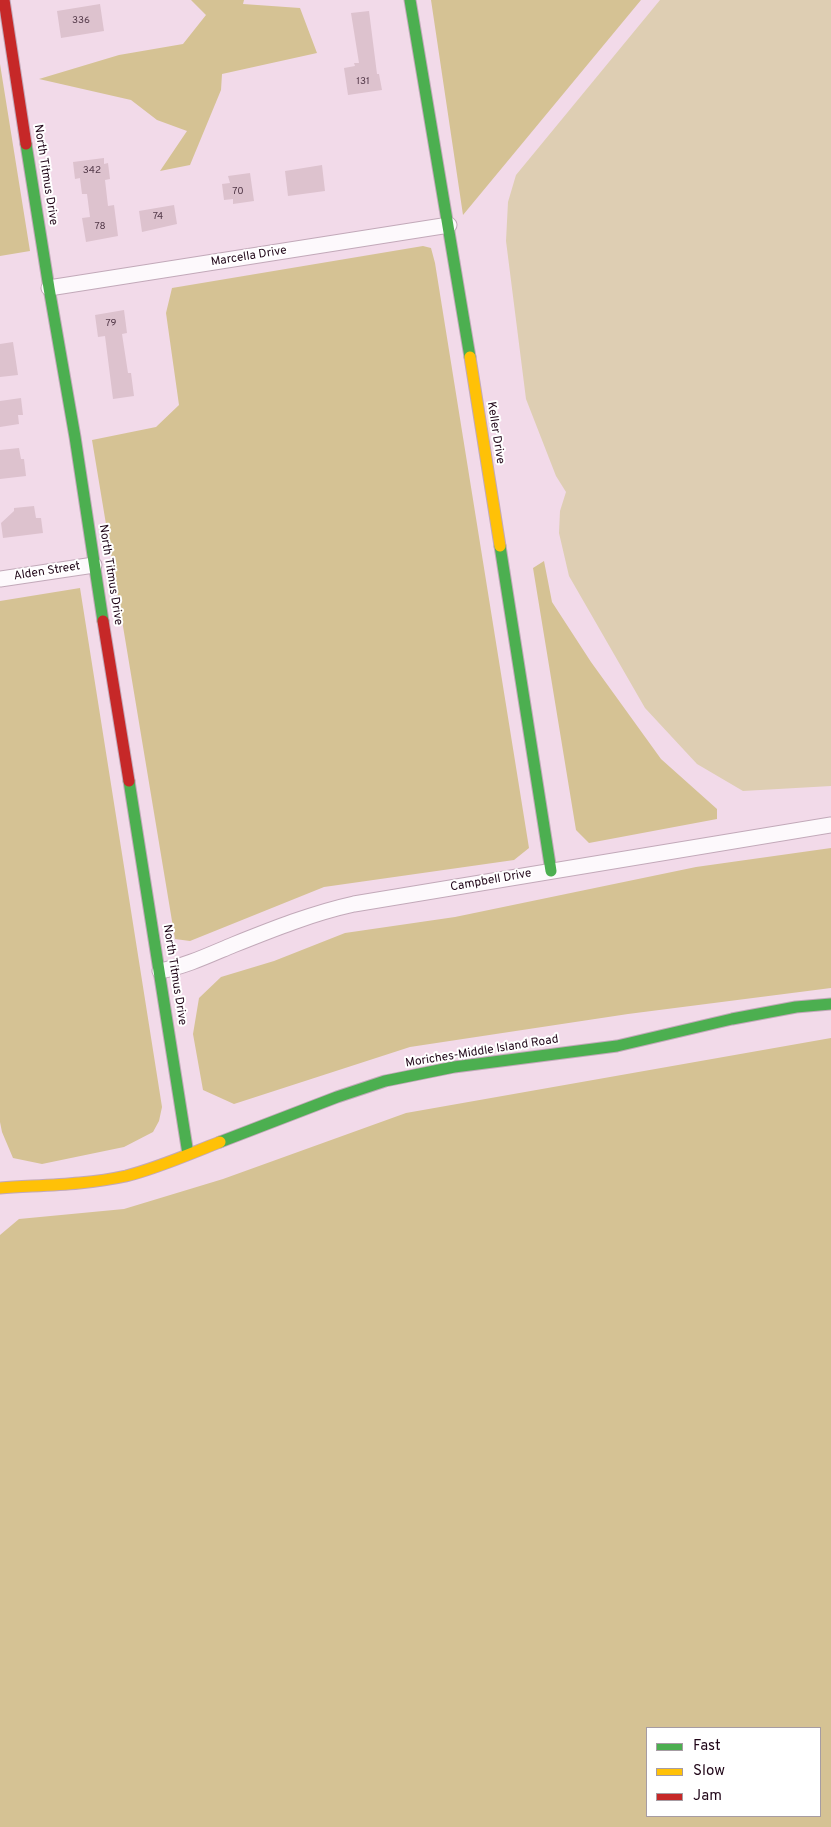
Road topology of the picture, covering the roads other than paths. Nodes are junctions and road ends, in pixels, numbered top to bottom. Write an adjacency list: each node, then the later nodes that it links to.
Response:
1 (4, 0): 4 (street, North Titmus Drive)
2 (410, 0): 3 (street, Keller Drive)
3 (449, 226): 4 (street, Marcella Drive); 8 (street, Keller Drive)
4 (50, 288): 5 (street, North Titmus Drive)
5 (94, 565): 6 (street, Alden Street); 9 (street, North Titmus Drive)
6 (0, 579)
7 (831, 825): 8 (street, Campbell Drive)
8 (551, 871): 9 (street, Campbell Drive)
9 (160, 972): 11 (street, North Titmus Drive)
10 (831, 1004): 11 (street, Moriches-Middle Island Road)
11 (188, 1154): 12 (street, Moriches-Middle Island Road)
12 (0, 1188)

